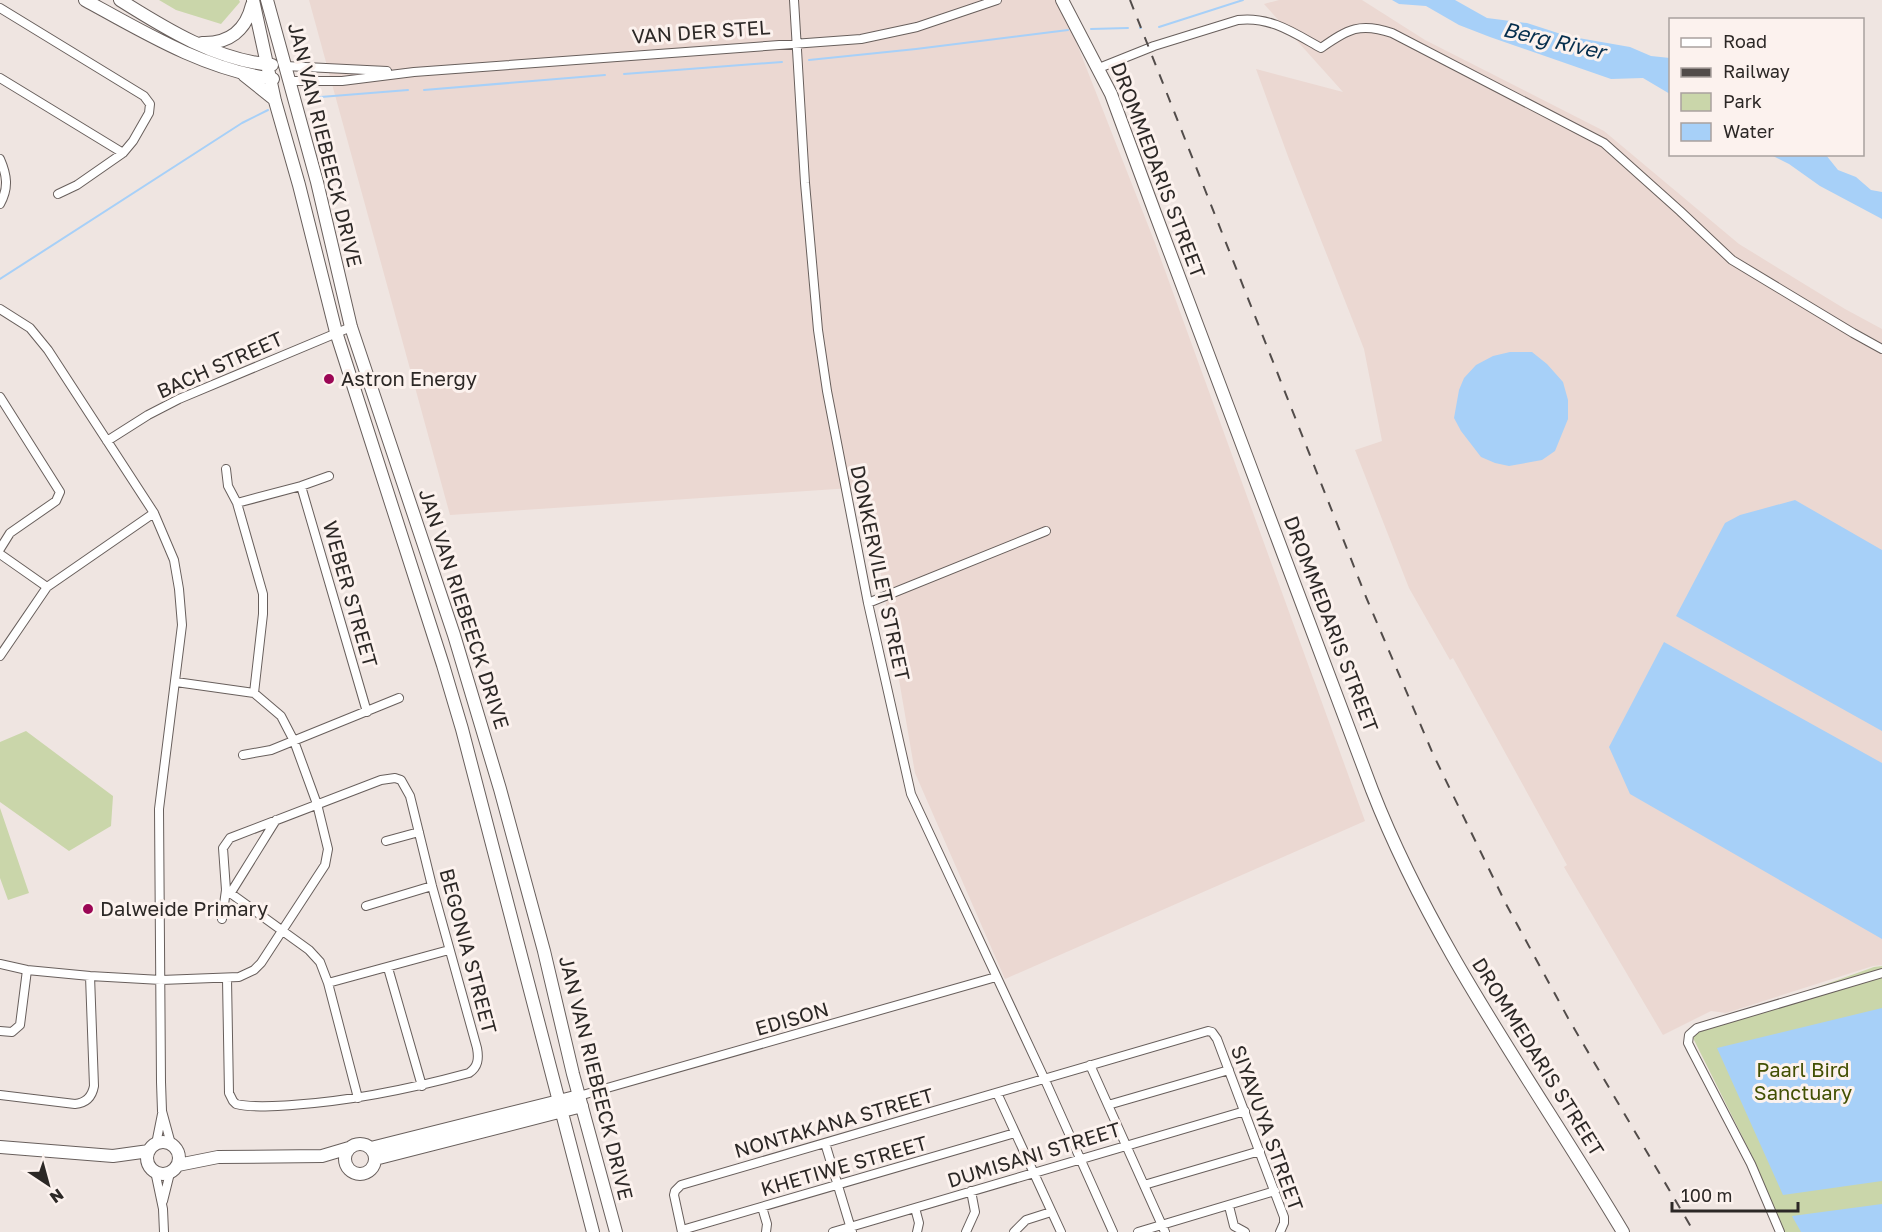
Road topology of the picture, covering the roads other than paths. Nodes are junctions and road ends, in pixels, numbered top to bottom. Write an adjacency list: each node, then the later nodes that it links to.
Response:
1 (85, 0): 14 (main road, VAN DER STEL)
2 (120, 0): 9 (main road, VAN DER STEL)
3 (267, 0): 12 (main road, JAN VAN RIEBEECK DRIVE)
4 (794, 0): 10 (street, DONKERVILET STREET)
5 (997, 0): 10 (street, VAN DER STEL)
6 (1062, 0): 13 (main road, DROMMEDARIS STREET)
7 (253, 1): 9 (main road); 11 (main road, JAN VAN RIEBEECK DRIVE)
8 (0, 8): 20 (street)
9 (195, 43): 11 (main road, VAN DER STEL)
10 (796, 44): 15 (street, VAN DER STEL); 39 (street, DONKERVILET STREET)
11 (266, 64): 12 (main road, VAN DER STEL); 17 (main road, JAN VAN RIEBEECK DRIVE)
12 (285, 66): 15 (street, VAN DER STEL); 18 (main road, JAN VAN RIEBEECK DRIVE)
13 (1099, 68): 27 (street); 122 (main road, DROMMEDARIS STREET)
14 (239, 72): 17 (main road, VAN DER STEL); 19 (main road)
15 (402, 73): 18 (street, VAN DER STEL)
16 (0, 78): 20 (street)
17 (269, 78): 18 (main road, VAN DER STEL); 19 (main road, JAN VAN RIEBEECK DRIVE)
18 (289, 81): 25 (main road, JAN VAN RIEBEECK DRIVE)
19 (274, 99): 26 (main road, JAN VAN RIEBEECK DRIVE)
20 (123, 153): 22 (street)
21 (0, 159): 23 (street)
22 (58, 194)
23 (0, 204)
24 (0, 309): 29 (street)
25 (351, 327): 26 (street, BACH STREET); 74 (main road, JAN VAN RIEBEECK DRIVE)
26 (336, 333): 29 (street, BACH STREET); 76 (main road, JAN VAN RIEBEECK DRIVE)
27 (1882, 349)
28 (0, 397): 36 (street)
29 (107, 441): 34 (street)
30 (226, 469): 33 (street)
31 (329, 476): 32 (street)
32 (301, 486): 33 (street); 44 (street, WEBER STREET)
33 (237, 503): 42 (street)
34 (154, 513): 38 (street); 41 (street)
35 (1046, 531): 39 (street)
36 (0, 549)
37 (0, 554): 38 (street)
38 (47, 587): 40 (street)
39 (868, 603): 62 (street, DONKERVILET STREET)
40 (0, 656)
41 (176, 682): 42 (street); 64 (street)
42 (254, 693): 45 (street)
43 (399, 698): 44 (street)
44 (367, 712): 45 (street)
45 (294, 741): 46 (street); 47 (street)
46 (243, 755)
47 (317, 804): 48 (street); 49 (street, BEGONIA STREET); 55 (street)
48 (276, 820): 52 (street); 52 (street)
49 (419, 832): 50 (street); 51 (street, BEGONIA STREET)
50 (386, 841)
51 (432, 886): 53 (street); 56 (street, BEGONIA STREET)
52 (228, 892): 54 (street); 55 (street)
53 (366, 906)
54 (222, 919)
55 (282, 929): 63 (street); 65 (street)
56 (449, 950): 58 (street); 70 (street, BEGONIA STREET)
57 (0, 964): 59 (street)
58 (388, 968): 65 (street); 70 (street)
59 (27, 970): 61 (street); 66 (street)
60 (1882, 973): 123 (street)
61 (90, 976): 64 (street); 72 (street)
62 (996, 977): 69 (street, DONKERVILET STREET); 74 (street, EDISON)
63 (227, 979): 64 (street); 73 (street, BEGONIA STREET)
64 (161, 980): 77 (street)
65 (328, 983): 73 (street)
66 (0, 1031)
67 (1089, 1065): 68 (street, SIYAVUYA STREET); 69 (street, SIYAVUYA STREET); 75 (street)
68 (1230, 1070): 75 (street); 78 (street, SIYAVUYA STREET)
69 (1044, 1080): 71 (street, NONTAKANA STREET); 91 (street, DONKERVILET STREET)
70 (422, 1086): 73 (street, BEGONIA STREET)
71 (997, 1093): 79 (street); 80 (street, NONTAKANA STREET)
72 (0, 1095)
73 (358, 1098)
74 (581, 1101): 76 (main road); 111 (main road, JAN VAN RIEBEECK DRIVE)
75 (1108, 1105): 81 (street)
76 (559, 1107): 87 (main road); 110 (main road, JAN VAN RIEBEECK DRIVE)
77 (162, 1111): 83 (street); 84 (street)
78 (1245, 1111): 81 (street, DUMISANI STREET); 86 (street, SIYAVUYA STREET)
79 (1015, 1133): 95 (street); 96 (street, KHETIWE STREET)
80 (825, 1143): 96 (street); 108 (street, NONTAKANA STREET)
81 (1125, 1145): 91 (street, DUMISANI STREET); 97 (street)
82 (0, 1147): 88 (main road)
83 (152, 1147): 84 (main road); 88 (main road); 92 (main road)
84 (174, 1147): 90 (main road); 93 (main road)
85 (349, 1148): 87 (main road); 89 (main road); 94 (main road)
86 (1260, 1150): 97 (street); 99 (street, SIYAVUYA STREET)
87 (373, 1154): 94 (main road)
88 (113, 1156): 92 (main road)
89 (322, 1156): 90 (main road); 94 (main road)
90 (219, 1157): 93 (main road)
91 (1080, 1159): 95 (street, DUMISANI STREET); 118 (street, DONKERVILET STREET)
92 (152, 1169): 93 (main road); 103 (street)
93 (174, 1169): 103 (street)
94 (349, 1170)
95 (1033, 1172): 98 (street, DUMISANI STREET); 104 (street)
96 (839, 1185): 101 (street, KHETIWE STREET); 106 (street)
97 (1144, 1185): 105 (street)
98 (971, 1191): 102 (street, DUMISANI STREET); 115 (street)
99 (1275, 1191): 100 (street); 121 (street, SIYAVUYA STREET)
100 (1229, 1206): 105 (street); 107 (street)
101 (762, 1207): 108 (street, KHETIWE STREET); 112 (street)
102 (915, 1208): 106 (street, DUMISANI STREET); 114 (street)
103 (163, 1209): 109 (street)
104 (1051, 1212): 116 (street); 117 (street)
105 (1163, 1228): 119 (street)
106 (851, 1229): 113 (street, DUMISANI STREET)
107 (1232, 1229): 120 (street)
108 (682, 1231)
109 (164, 1232)
110 (593, 1232)
111 (616, 1232)
112 (766, 1232)
113 (833, 1232)
114 (916, 1232)
115 (966, 1232)
116 (1014, 1232)
117 (1061, 1232)
118 (1113, 1232)
119 (1138, 1232)
120 (1245, 1232)
121 (1280, 1232)
122 (1623, 1232)
123 (1780, 1232)

